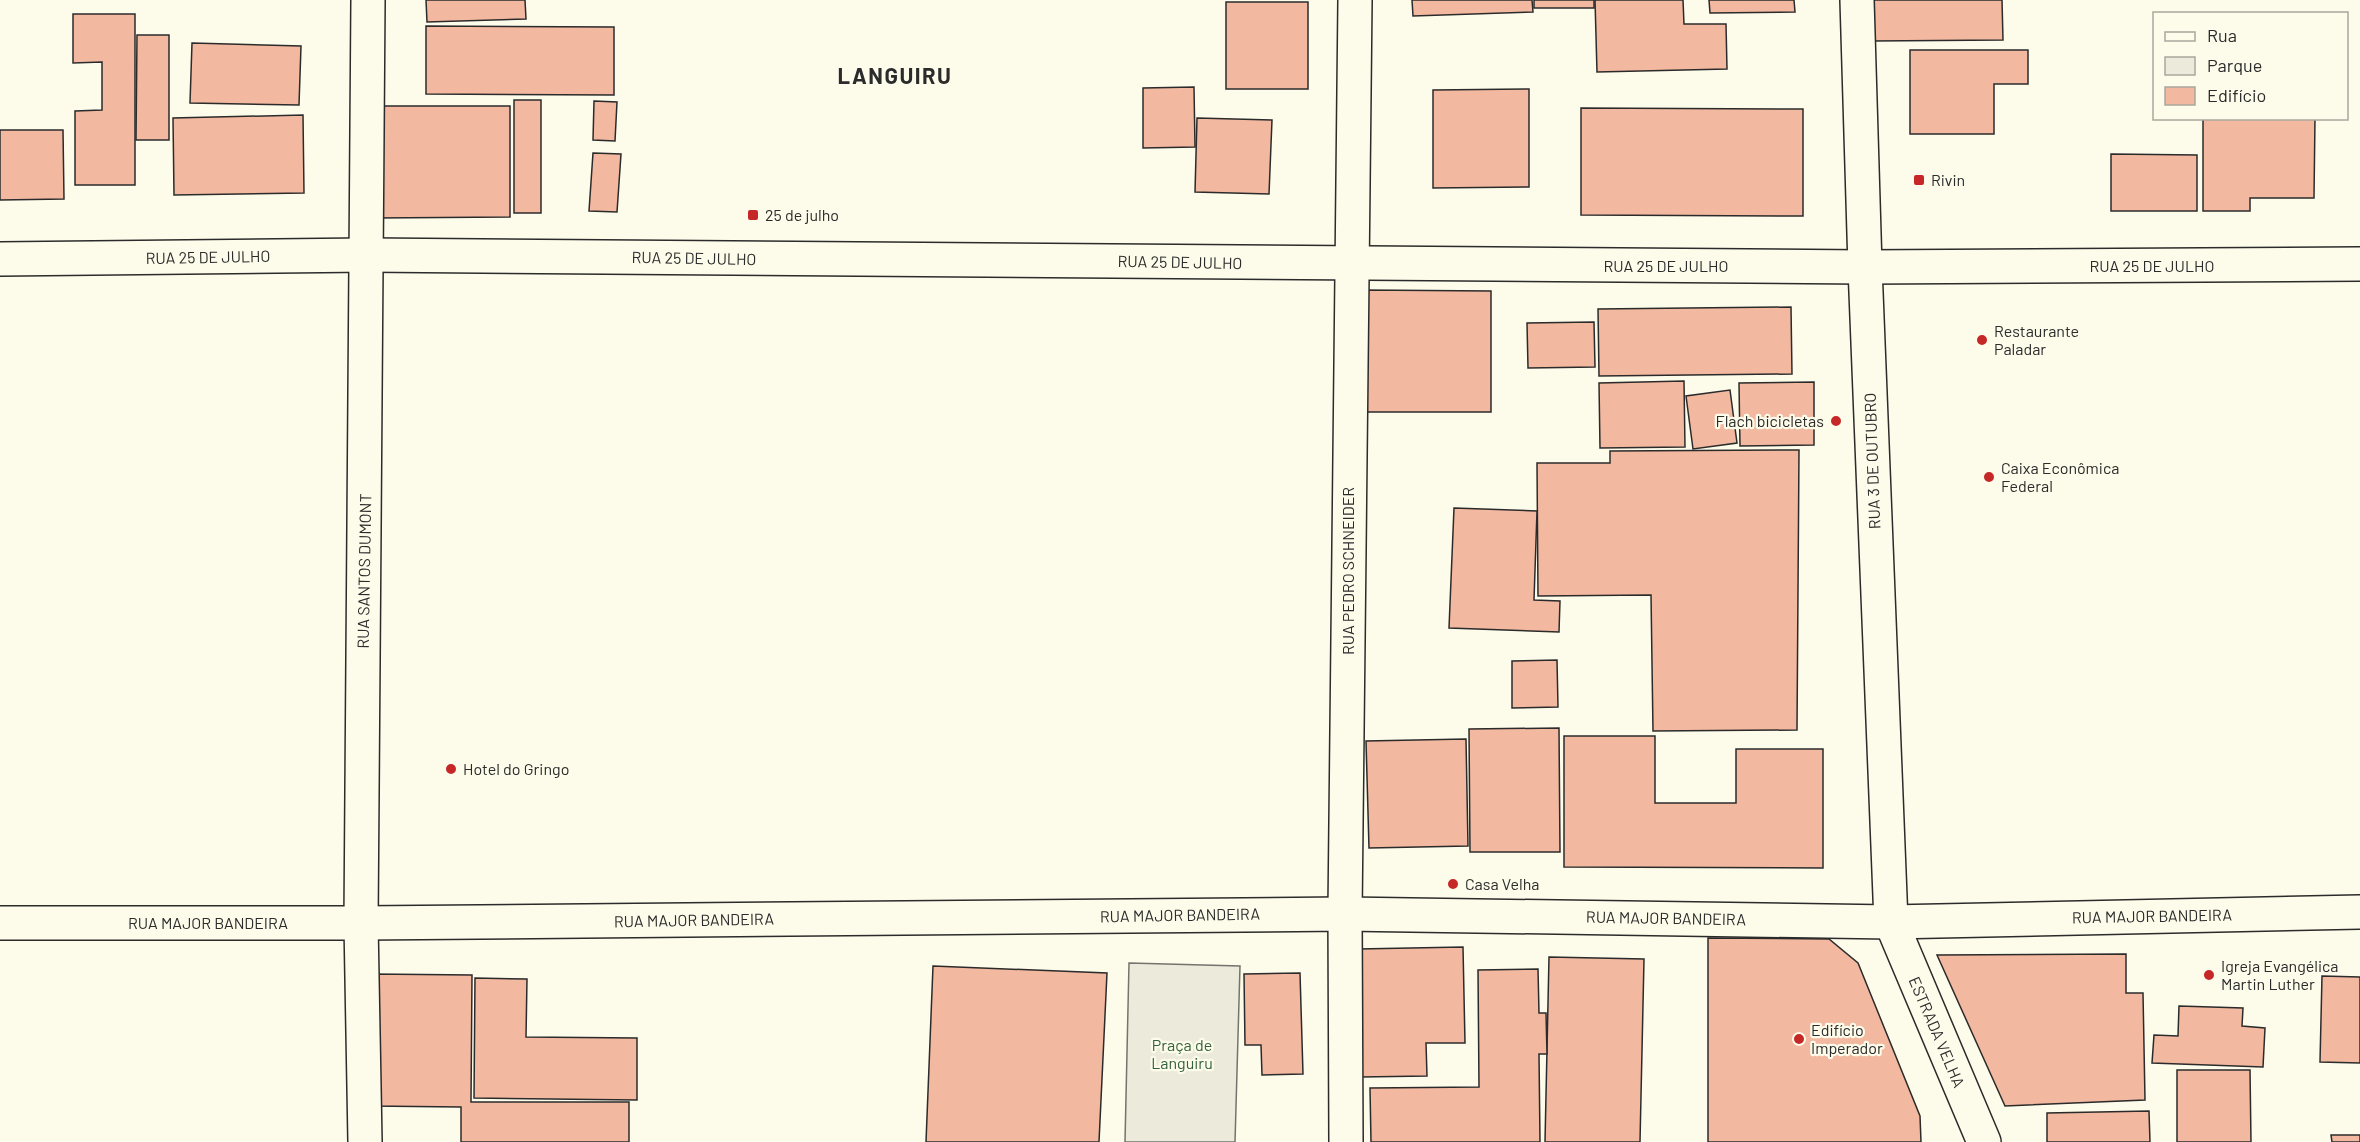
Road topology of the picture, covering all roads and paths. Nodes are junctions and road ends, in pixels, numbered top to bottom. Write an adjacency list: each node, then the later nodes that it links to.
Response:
1 (368, 0): 4 (main road, RUA SANTOS DUMONT)
2 (1354, 0): 6 (main road, RUA PEDRO SCHNEIDER)
3 (1857, 0): 8 (main road, RUA 3 DE OUTUBRO)
4 (367, 255): 5 (main road, RUA 25 DE JULHO); 6 (main road, RUA 25 DE JULHO); 13 (main road, RUA SANTOS DUMONT)
5 (0, 259)
6 (1351, 264): 8 (main road, RUA 25 DE JULHO); 10 (main road, RUA PEDRO SCHNEIDER)
7 (2360, 264): 8 (main road, RUA 25 DE JULHO)
8 (1865, 267): 11 (main road, RUA 3 DE OUTUBRO)
9 (2360, 912): 11 (main road, RUA MAJOR BANDEIRA)
10 (1346, 914): 11 (main road, RUA MAJOR BANDEIRA); 13 (main road, RUA MAJOR BANDEIRA); 15 (main road, RUA PEDRO SCHNEIDER)
11 (1891, 922): 16 (main road, ESTRADA VELHA)
12 (0, 923): 13 (main road, RUA MAJOR BANDEIRA)
13 (361, 923): 14 (main road, RUA SANTOS DUMONT)
14 (365, 1142)
15 (1346, 1142)
16 (1984, 1142)

